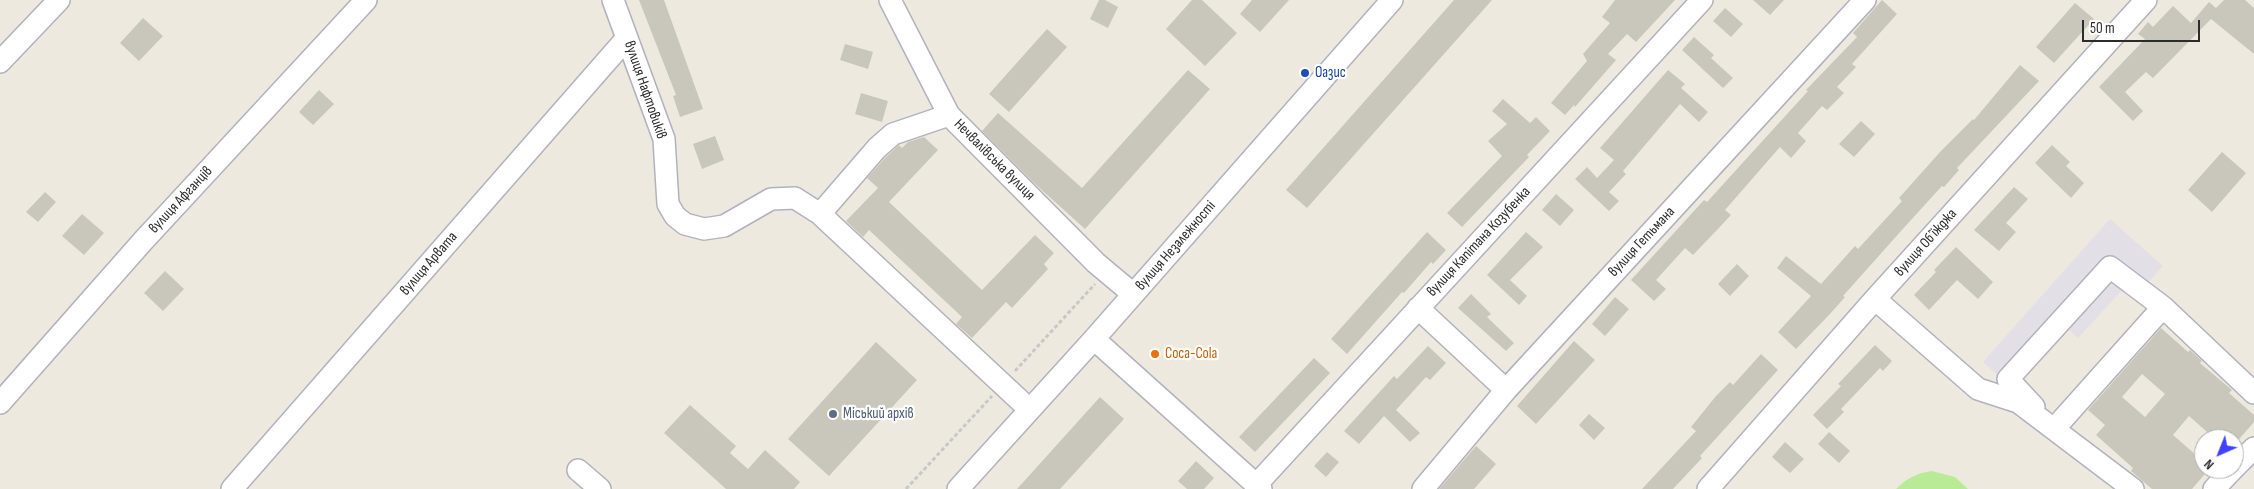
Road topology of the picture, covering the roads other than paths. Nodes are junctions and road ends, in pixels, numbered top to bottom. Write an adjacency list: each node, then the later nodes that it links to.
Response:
1 (59, 0): 10 (street)
2 (366, 0): 20 (street, вулиця Афганців)
3 (613, 0): 9 (street, вулиця Нафтовиків)
4 (890, 0): 11 (street, Нечвалівська вулиця)
5 (1392, 0): 13 (street, вулиця Незалежності)
6 (1702, 0): 16 (street, вулиця Капітана Козубенка)
7 (1865, 0): 18 (street, вулиця Гетьмана)
8 (2146, 0): 14 (street, вулиця Обʼїжджа)
9 (627, 38): 12 (street, вулиця Нафтовиків); 28 (street, вулиця Арвата)
10 (0, 62)
11 (949, 115): 12 (street); 13 (street, Нечвалівська вулиця)
12 (820, 214): 21 (street, вулиця Нафтовиків)
13 (1133, 294): 17 (street, вулиця Незалежності)
14 (1875, 299): 22 (street); 32 (street, вулиця Обʼїжджа)
15 (2163, 307): 19 (street); 22 (street); 22 (street)
16 (1418, 308): 18 (street); 27 (street, вулиця Капітана Козубенка)
17 (1094, 339): 21 (street, вулиця Незалежності); 27 (street)
18 (1506, 390): 31 (street, вулиця Гетьмана)
19 (2254, 393)
20 (0, 403)
21 (1029, 409): 30 (street, вулиця Незалежності)
22 (2054, 429): 33 (street)
23 (2254, 448): 24 (street)
24 (2244, 458)
25 (578, 470): 29 (street)
26 (2224, 479): 34 (street)
27 (1258, 487)
28 (232, 489)
29 (600, 489)
30 (958, 489)
31 (1423, 489)
32 (1708, 489)
33 (2133, 489)
34 (2214, 489)

